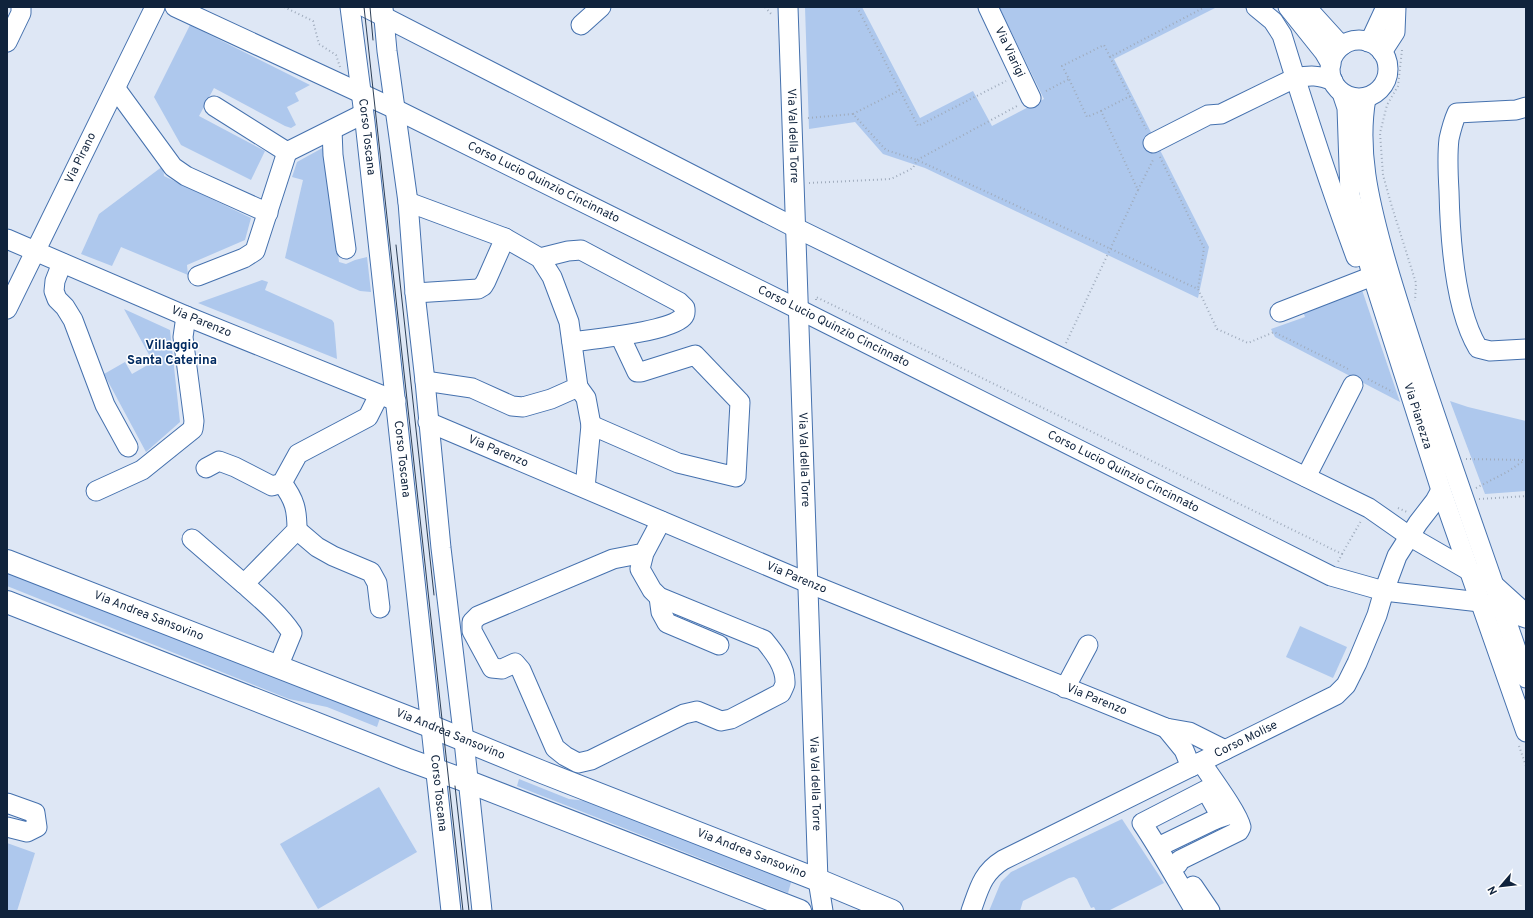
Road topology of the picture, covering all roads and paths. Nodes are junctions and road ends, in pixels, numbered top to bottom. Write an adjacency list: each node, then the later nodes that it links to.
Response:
1 (21, 7): 19 (street)
2 (156, 7): 27 (street, Via Pirano)
3 (175, 7): 29 (street, Corso Lucio Quinzio Cincinnato)
4 (350, 7): 29 (street, Corso Toscana)
5 (365, 7): 16 (street)
6 (601, 7): 17 (street)
7 (788, 7): 39 (street, Via Val della Torre)
8 (857, 7): 28 (path)
9 (988, 7): 23 (street, Via Viarigi)
10 (1204, 7): 22 (path)
11 (1256, 7): 24 (street)
12 (1288, 7): 26 (street, Via Pianezza)
13 (1306, 7): 20 (street)
14 (1386, 7): 21 (street)
15 (1396, 7): 18 (street)
16 (383, 12): 35 (street); 48 (street)
17 (581, 25)
18 (1395, 32): 21 (street); 60 (path)
19 (7, 42)
20 (1343, 45): 21 (street); 26 (street)
21 (1375, 47): 32 (street)
22 (1110, 57): 25 (path); 30 (path)
23 (1019, 74): 28 (path); 31 (street, Via Viarigi)
24 (1295, 78): 26 (street); 41 (street); 56 (street)
25 (1069, 79): 31 (path); 36 (path)
26 (1335, 79): 32 (street); 56 (street, Via Pianezza)
27 (116, 89): 47 (street); 53 (street, Via Pirano)
28 (900, 90): 38 (path)
29 (360, 93): 35 (street, Corso Lucio Quinzio Cincinnato); 37 (street, Corso Toscana)
30 (1130, 96): 36 (path); 41 (path)
31 (1031, 98): 43 (path)
32 (1366, 98): 56 (street, Via Pianezza)
33 (214, 106): 42 (street)
34 (1526, 106): 67 (street)
35 (395, 109): 46 (street); 61 (street, Corso Lucio Quinzio Cincinnato)
36 (1101, 111): 45 (path)
37 (363, 114): 40 (street); 72 (street, Corso Toscana)
38 (853, 114): 39 (path); 43 (path)
39 (792, 120): 44 (street, Via Val della Torre)
40 (332, 130): 42 (street); 51 (street)
41 (1155, 147): 45 (path); 58 (path)
42 (287, 152): 47 (street)
43 (917, 160): 44 (path); 52 (path)
44 (794, 184): 48 (street, Via Val della Torre)
45 (1138, 190): 52 (path)
46 (408, 202): 49 (street); 59 (street)
47 (268, 213): 57 (street)
48 (796, 228): 61 (street, Via Val della Torre); 68 (street)
49 (505, 238): 54 (street); 59 (street)
50 (7, 240): 53 (street, Via Parenzo)
51 (346, 249)
52 (1110, 249): 58 (path); 68 (path)
53 (36, 252): 55 (street, Via Parenzo); 62 (street, Via Pirano)
54 (540, 258): 65 (street); 66 (street)
55 (62, 263): 64 (street, Via Parenzo); 76 (street)
56 (1375, 275): 63 (street); 73 (street, Via Pianezza); 77 (street, Via Pianezza)
57 (198, 276)
58 (1198, 289): 69 (path)
59 (415, 293): 70 (street)
60 (1414, 302)
61 (798, 308): 97 (street, Via Val della Torre); 100 (street, Corso Lucio Quinzio Cincinnato)
62 (7, 310)
63 (1280, 312)
64 (186, 316): 72 (street, Via Parenzo); 85 (street)
65 (620, 336): 66 (street); 75 (street)
66 (572, 342): 71 (street)
67 (1526, 349)
68 (1060, 357): 80 (street)
69 (1356, 378): 73 (path); 80 (street)
70 (425, 381): 71 (street); 74 (street)
71 (578, 387): 75 (street)
72 (387, 398): 81 (street); 114 (street, Corso Toscana)
73 (1413, 402): 84 (street, Via Pianezza)
74 (428, 422): 82 (street, Via Parenzo); 117 (street)
75 (590, 425): 82 (street)
76 (128, 447)
77 (1450, 460): 78 (path); 99 (street, Via Pianezza)
78 (1525, 461): 83 (path)
79 (206, 468): 81 (street)
80 (1306, 477): 91 (street)
81 (282, 483): 89 (street)
82 (585, 488): 88 (street, Via Parenzo)
83 (1476, 488)
84 (1441, 490): 91 (street, Corso Molise); 96 (street, Via Pianezza)
85 (96, 491)
86 (1526, 496): 87 (path)
87 (1479, 499)
88 (661, 521): 93 (street); 97 (street, Via Parenzo)
89 (297, 530): 98 (street); 104 (street)
90 (1353, 535): 94 (path)
91 (1409, 536): 96 (street); 100 (street, Corso Molise)
92 (192, 539): 98 (street)
93 (644, 553): 101 (street); 101 (street)
94 (1342, 554)
95 (7, 561): 111 (main road, Via Andrea Sansovino)
96 (1469, 570): 99 (street); 103 (street, Via Pianezza)
97 (808, 583): 112 (street, Via Parenzo); 127 (street, Via Val della Torre)
98 (244, 584): 111 (street)
99 (1494, 586): 105 (street, Via Pianezza); 106 (street)
100 (1384, 591): 103 (street, Corso Lucio Quinzio Cincinnato); 118 (street, Corso Molise)
101 (659, 597): 108 (street)
102 (7, 602): 120 (main road)
103 (1480, 602): 105 (street, Corso Lucio Quinzio Cincinnato); 113 (street, Via Pianezza)
104 (380, 608)
105 (1502, 609): 107 (street, Corso Lucio Quinzio Cincinnato); 110 (street, Via Pianezza)
106 (1526, 614)
107 (1526, 618)
108 (719, 645)
109 (1088, 645): 112 (street)
110 (1524, 666)
111 (278, 667): 114 (main road, Via Andrea Sansovino)
112 (1065, 688): 115 (street, Via Parenzo)
113 (1520, 694): 116 (street, Via Pianezza)
114 (430, 726): 117 (main road, Via Andrea Sansovino); 120 (street, Corso Toscana)
115 (1166, 728): 118 (street, Via Parenzo); 119 (street, Via Parenzo)
116 (1526, 732)
117 (464, 741): 121 (street); 127 (main road, Via Andrea Sansovino)
118 (1225, 750): 119 (street, Corso Molise)
119 (1196, 764): 123 (street, Via Parenzo); 133 (street, Corso Molise)
120 (436, 770): 121 (main road); 128 (street, Corso Toscana)
121 (469, 782): 129 (street); 130 (main road)
122 (7, 802): 125 (street)
123 (1234, 813): 124 (street); 126 (street, Via Parenzo)
124 (1216, 818): 126 (street); 126 (street)
125 (7, 827)
126 (1167, 856): 134 (street); 135 (street)
127 (818, 880): 131 (street, Via Val della Torre); 132 (main road, Via Andrea Sansovino)
128 (451, 911)
129 (482, 911)
130 (800, 911)
131 (824, 911)
132 (892, 911)
133 (971, 911)
134 (1195, 911)
135 (1210, 911)

